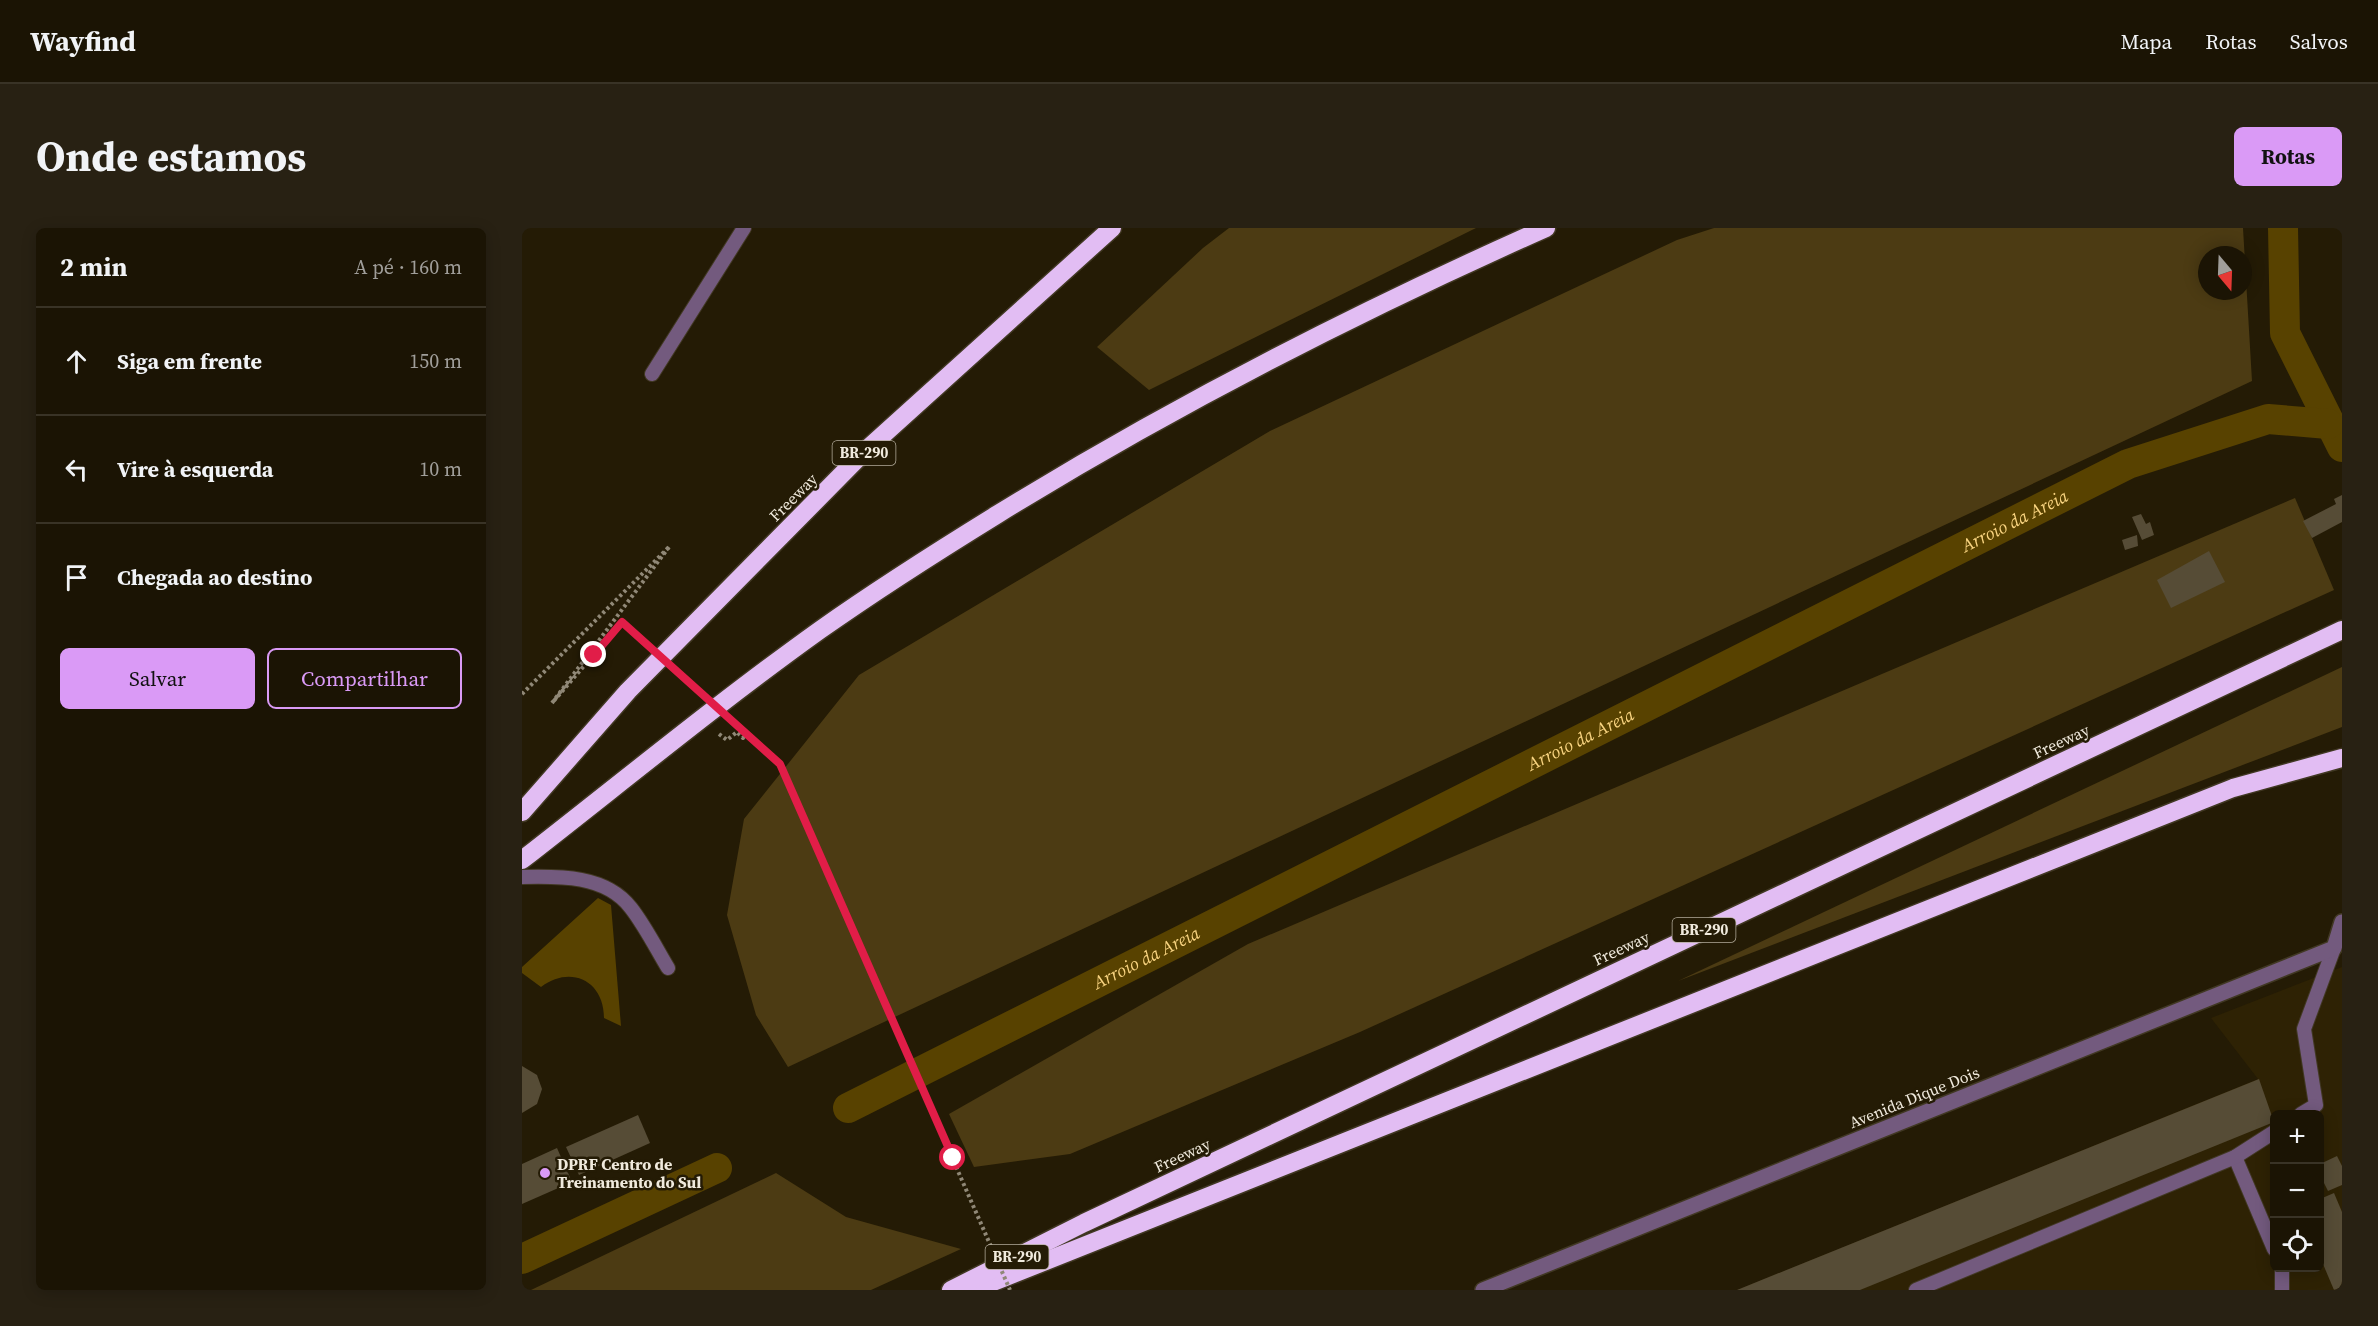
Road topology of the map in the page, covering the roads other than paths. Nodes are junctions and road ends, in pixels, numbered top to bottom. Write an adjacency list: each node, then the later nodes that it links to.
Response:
1 (744, 228): 4 (lane)
2 (1112, 228): 7 (highway, Freeway / BR-290)
3 (1546, 228): 8 (highway)
4 (652, 374)
5 (2342, 630): 18 (highway, Freeway / BR-290)
6 (2342, 758): 19 (highway)
7 (522, 812)
8 (522, 860)
9 (522, 878): 12 (lane)
10 (2342, 922): 11 (street)
11 (2334, 948): 13 (lane); 20 (street, Avenida Dique Dois)
12 (668, 968)
13 (2308, 1110)
14 (2270, 1135): 15 (lane)
15 (2235, 1157): 16 (lane); 21 (lane)
16 (2270, 1240)
17 (2282, 1272): 22 (lane)
18 (951, 1290)
19 (974, 1290)
20 (1483, 1290)
21 (1916, 1290)
22 (2282, 1290)

